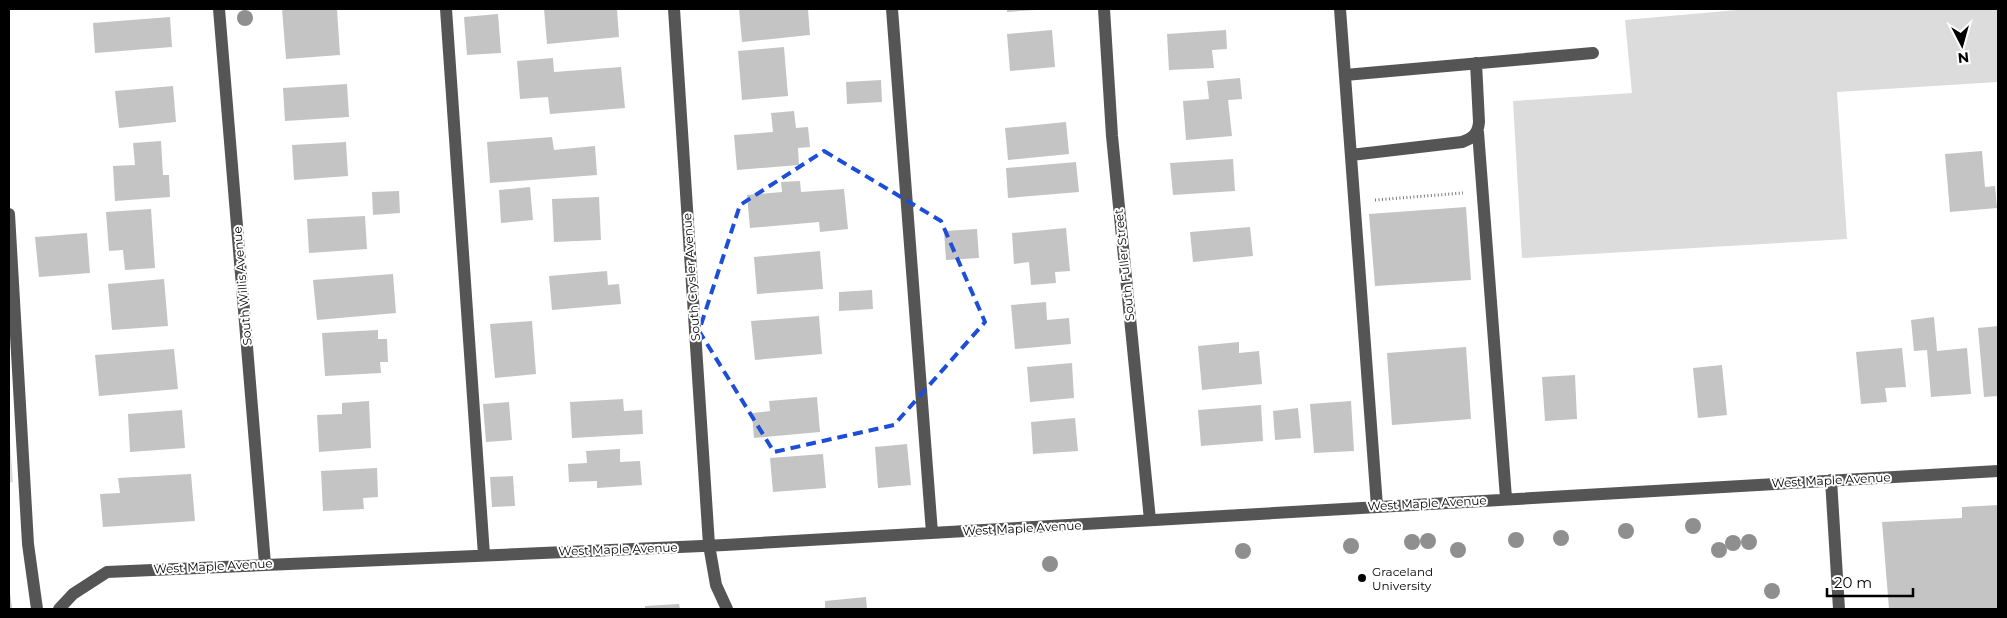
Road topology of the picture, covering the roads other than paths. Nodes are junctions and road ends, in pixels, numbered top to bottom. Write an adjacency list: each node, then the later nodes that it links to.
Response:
1 (219, 9): 22 (street, South Willis Avenue)
2 (446, 9): 21 (street)
3 (674, 9): 20 (street, South Crysler Avenue)
4 (892, 9): 19 (street)
5 (1104, 9): 18 (street, South Fuller Street)
6 (1340, 9): 9 (street)
7 (1593, 54): 8 (street)
8 (1476, 64): 9 (street); 10 (street)
9 (1345, 75): 11 (street)
10 (1478, 132): 11 (street); 16 (street)
11 (1351, 156): 17 (street)
12 (9, 214): 13 (street)
13 (10, 262): 23 (street)
14 (1998, 471): 15 (street, West Maple Avenue)
15 (1830, 480): 16 (street, West Maple Avenue); 26 (street)
16 (1506, 498): 17 (street, West Maple Avenue)
17 (1377, 506): 18 (street, West Maple Avenue)
18 (1150, 520): 19 (street, West Maple Avenue)
19 (932, 533): 20 (street, West Maple Avenue)
20 (709, 546): 21 (street, West Maple Avenue); 25 (street, South Crysler Avenue)
21 (484, 555): 22 (street, West Maple Avenue)
22 (265, 564): 24 (street, West Maple Avenue)
23 (37, 609)
24 (60, 609)
25 (727, 609)
26 (1839, 609)

